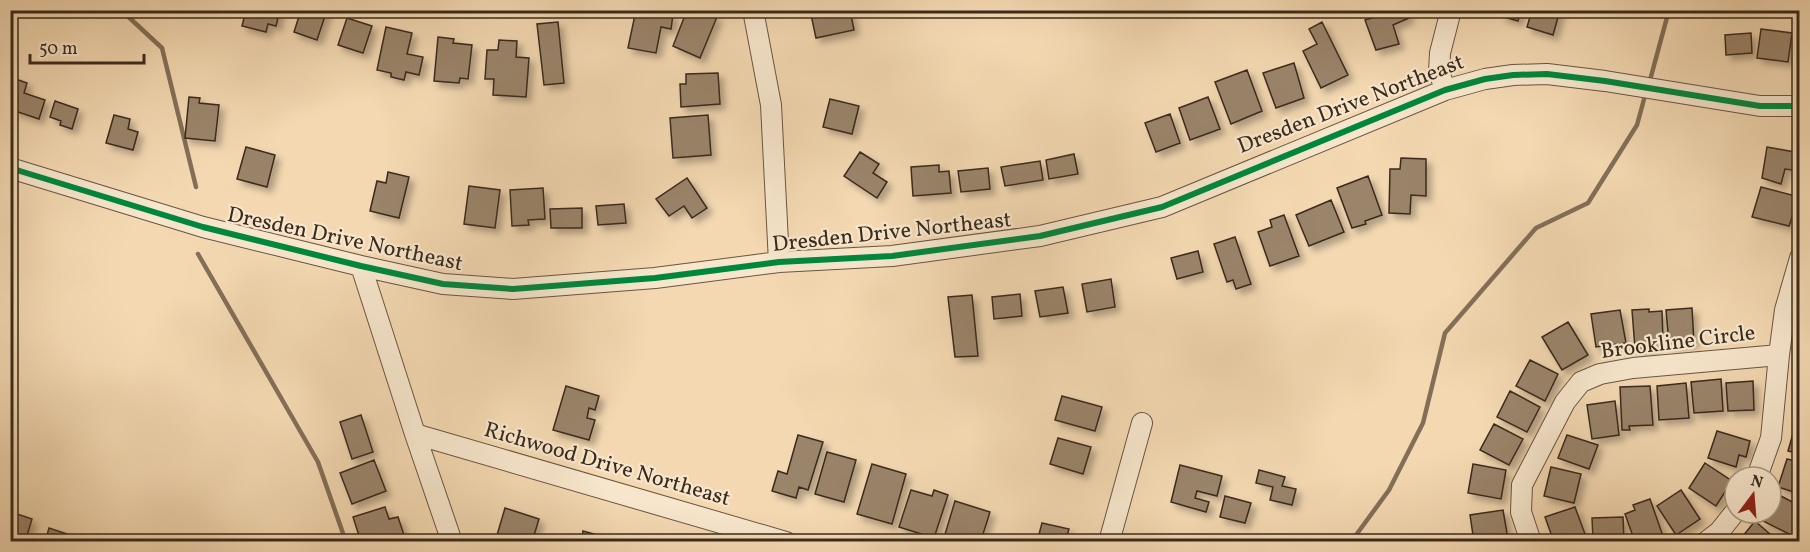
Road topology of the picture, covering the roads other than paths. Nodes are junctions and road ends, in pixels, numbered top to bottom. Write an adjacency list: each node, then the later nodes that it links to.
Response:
1 (753, 10): 7 (street)
2 (1451, 10): 3 (street)
3 (1445, 90): 4 (street, Dresden Drive Northeast); 7 (street, Dresden Drive Northeast)
4 (1800, 106)
5 (10, 168): 8 (street, Dresden Drive Northeast)
6 (1800, 258): 9 (street, Brookline Circle)
7 (779, 262): 8 (street, Dresden Drive Northeast)
8 (361, 266): 11 (street)
9 (1779, 355): 12 (street, Brookline Circle); 17 (street, Brookline Circle)
10 (1142, 423): 16 (street)
11 (415, 434): 14 (street); 15 (street, Richwood Drive Northeast)
12 (1761, 465)
13 (1725, 525): 18 (street)
14 (452, 542)
15 (786, 542)
16 (1110, 542)
17 (1531, 542)
18 (1706, 542)

